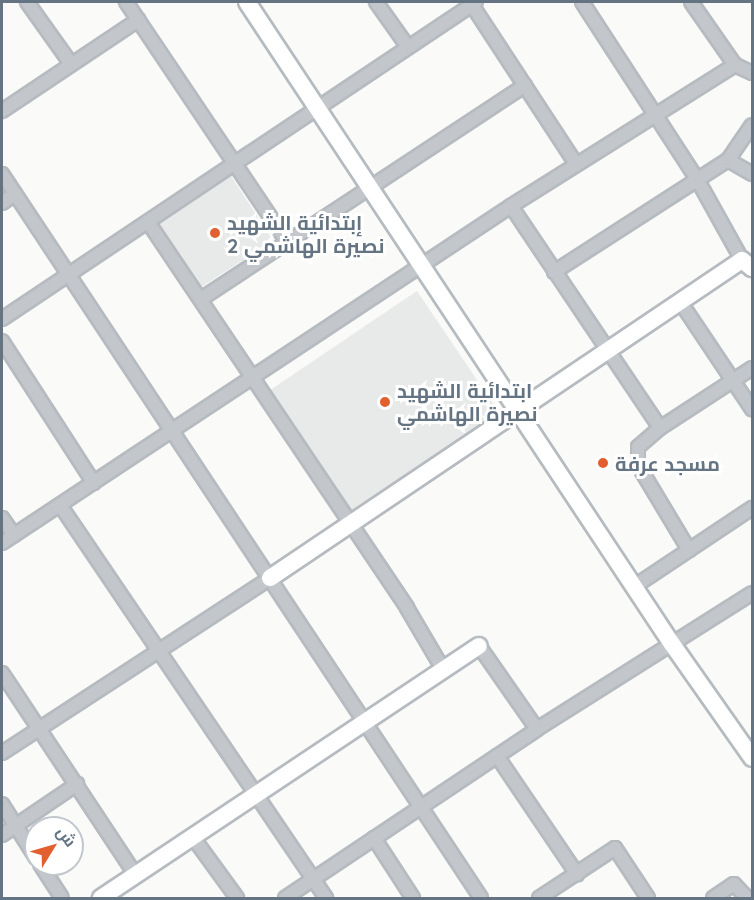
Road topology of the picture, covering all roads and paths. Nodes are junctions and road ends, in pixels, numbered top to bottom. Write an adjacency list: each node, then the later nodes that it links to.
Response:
1 (27, 2): 10 (street)
2 (126, 2): 8 (street)
3 (247, 2): 14 (street)
4 (376, 2): 9 (street)
5 (473, 2): 9 (street); 13 (street)
6 (582, 2): 16 (street)
7 (691, 2): 11 (street)
8 (138, 20): 10 (street); 19 (street)
9 (408, 47): 14 (street)
10 (71, 64): 15 (street)
11 (735, 65): 12 (street); 16 (street)
12 (753, 73)
13 (525, 85): 20 (street); 24 (street)
14 (318, 108): 19 (street); 24 (street)
15 (2, 111)
16 (656, 112): 20 (street); 23 (street)
17 (753, 125): 18 (street)
18 (728, 160): 22 (street); 23 (street)
19 (235, 164): 28 (street); 29 (street)
20 (576, 164): 27 (street)
21 (2, 174): 25 (street)
22 (753, 174)
23 (697, 179): 30 (street); 32 (street)
24 (371, 186): 29 (street); 31 (street)
25 (15, 194): 26 (street); 33 (street)
26 (2, 203)
27 (511, 206): 31 (street); 32 (street)
28 (148, 222): 33 (street); 34 (street)
29 (287, 242): 34 (street)
30 (747, 264): 35 (street)
31 (423, 265): 40 (street); 43 (street)
32 (554, 272): 38 (street)
33 (69, 275): 36 (street); 45 (street)
34 (201, 299): 40 (street)
35 (681, 303): 38 (street); 41 (street)
36 (2, 319)
37 (2, 341): 46 (street)
38 (608, 352): 43 (street); 44 (street)
39 (753, 368): 41 (street)
40 (253, 380): 45 (street); 50 (street)
41 (733, 380): 42 (street); 44 (street)
42 (753, 409)
43 (520, 410): 50 (street); 55 (street)
44 (660, 428): 53 (street)
45 (172, 432): 46 (street); 54 (street)
46 (94, 483): 47 (street)
47 (60, 505): 51 (street); 59 (street)
48 (753, 508): 53 (street)
49 (2, 518): 51 (street)
50 (351, 525): 54 (street); 60 (street)
51 (14, 535): 52 (street)
52 (2, 543)
53 (689, 550): 55 (street)
54 (270, 578): 59 (street); 62 (street)
55 (635, 586): 57 (street)
56 (753, 593): 57 (street)
57 (672, 644): 64 (street); 65 (street)
58 (479, 646): 60 (street); 64 (street)
59 (160, 650): 63 (street); 70 (street)
60 (443, 669): 62 (street)
61 (2, 673): 63 (street)
62 (364, 722): 70 (street); 72 (street)
63 (39, 729): 66 (street); 69 (street)
64 (537, 729): 67 (street)
65 (745, 742): 68 (street)
66 (2, 753)
67 (497, 756): 72 (street); 78 (street)
68 (753, 758)
69 (77, 784): 73 (street); 79 (street)
70 (256, 793): 75 (street); 81 (street)
71 (2, 804): 73 (street)
72 (420, 806): 76 (street); 88 (street)
73 (16, 826): 74 (street); 77 (street)
74 (2, 835)
75 (192, 836): 79 (street); 84 (street)
76 (374, 838): 81 (street); 87 (street)
77 (24, 839)
78 (577, 873): 89 (street); 90 (street)
79 (135, 874): 83 (street)
80 (48, 876): 82 (street)
81 (313, 878): 85 (street); 86 (street)
82 (62, 898)
83 (100, 898)
84 (237, 898)
85 (285, 898)
86 (326, 898)
87 (413, 898)
88 (481, 898)
89 (539, 898)
90 (648, 898)
91 (713, 898): 92 (street)
92 (747, 898)

